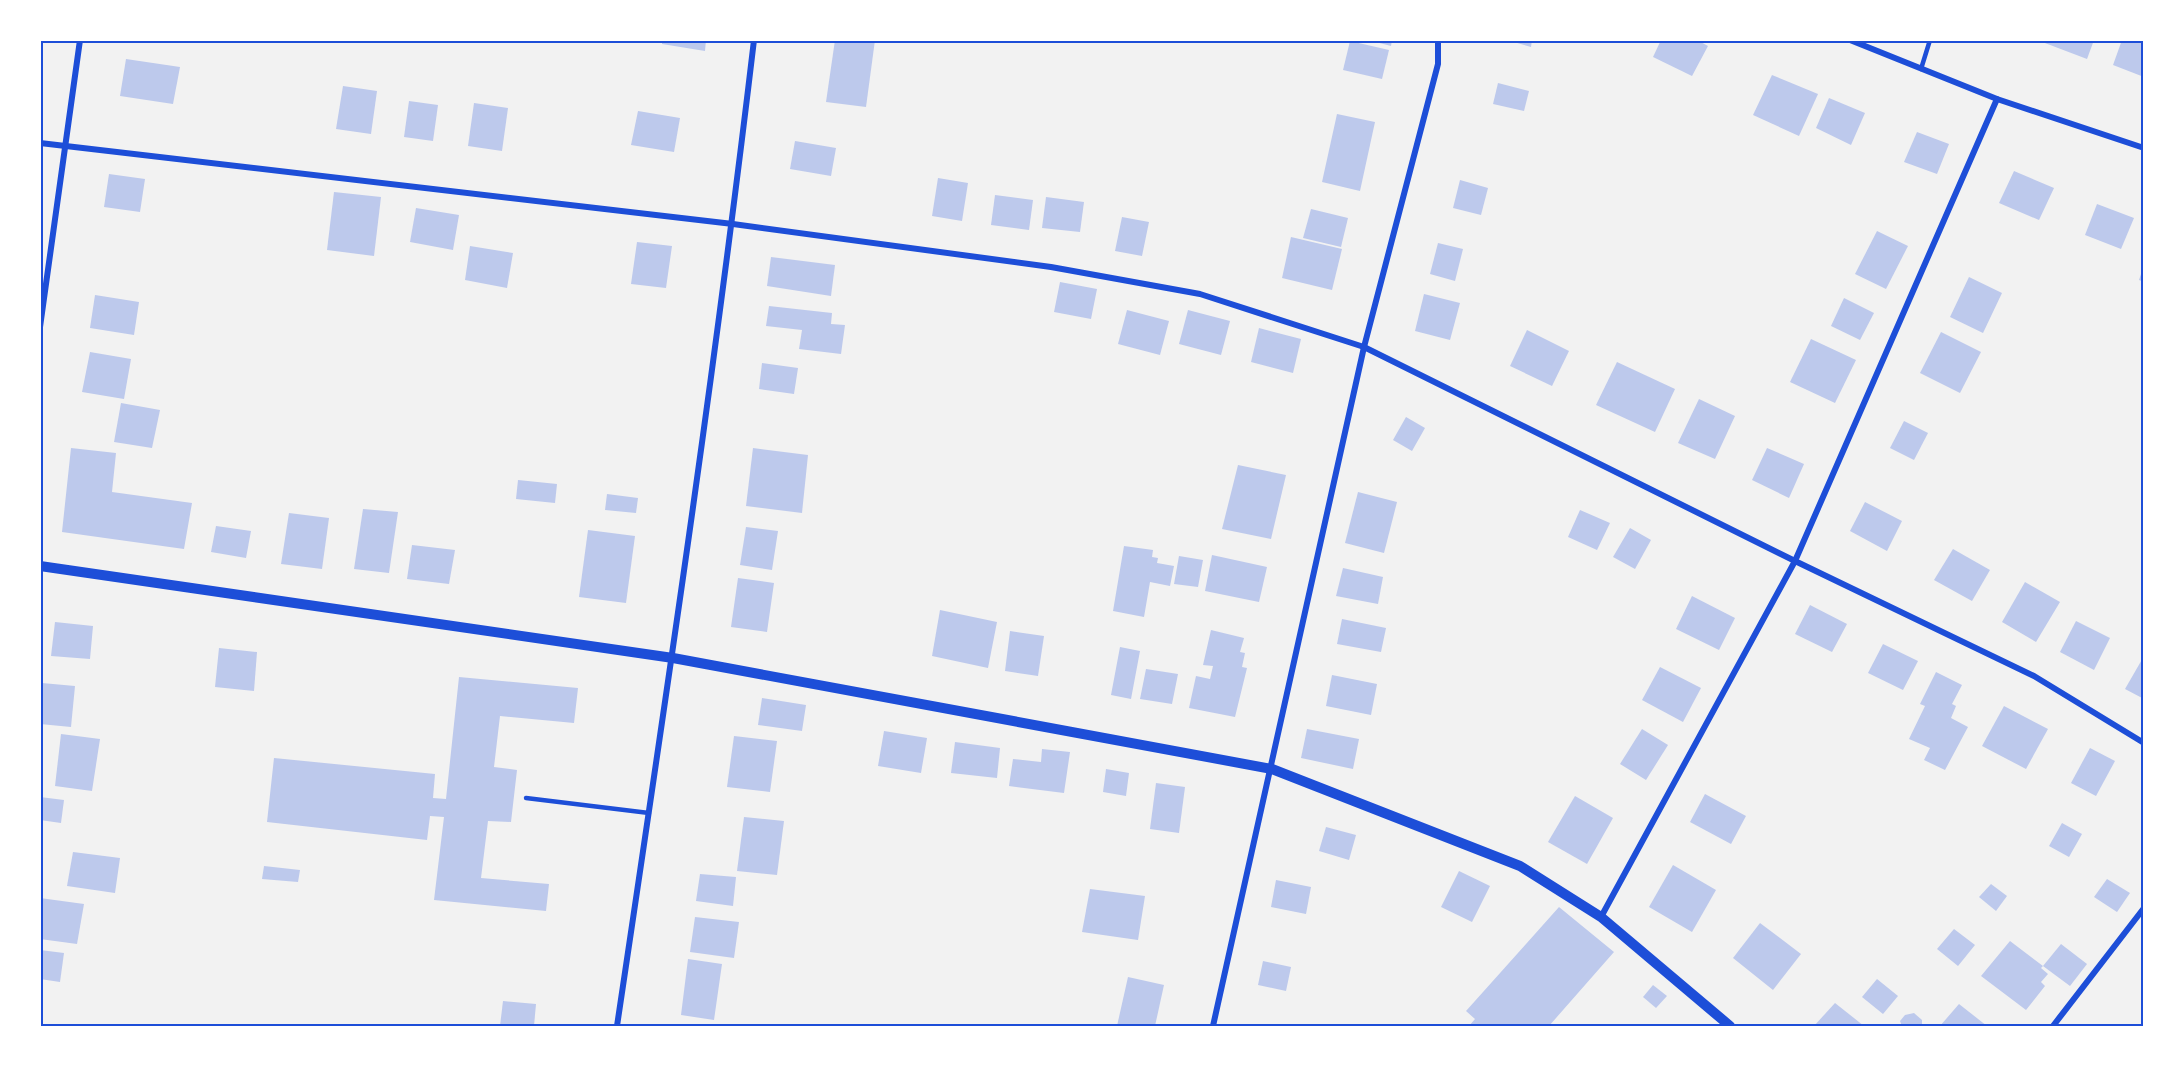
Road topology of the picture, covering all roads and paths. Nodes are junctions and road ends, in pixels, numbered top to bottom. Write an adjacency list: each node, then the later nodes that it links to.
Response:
1 (80, 40): 9 (street)
2 (754, 40): 11 (street)
3 (1438, 40): 13 (street)
4 (1850, 40): 6 (street)
5 (1930, 40): 6 (lane)
6 (1921, 69): 7 (street)
7 (1997, 99): 10 (street); 14 (street)
8 (40, 143): 9 (street)
9 (66, 147): 11 (street); 12 (street)
10 (2144, 148)
11 (733, 224): 13 (street); 16 (street)
12 (40, 327)
13 (1364, 347): 14 (street); 18 (street)
14 (1795, 561): 17 (street); 22 (street)
15 (40, 566): 16 (street)
16 (673, 658): 18 (street); 20 (street)
17 (2144, 742)
18 (1272, 769): 22 (street); 24 (street)
19 (526, 798): 20 (lane)
20 (649, 813): 23 (street)
21 (2144, 908): 26 (street)
22 (1601, 917): 25 (street)
23 (617, 1026)
24 (1213, 1026)
25 (1730, 1026)
26 (2053, 1026)

